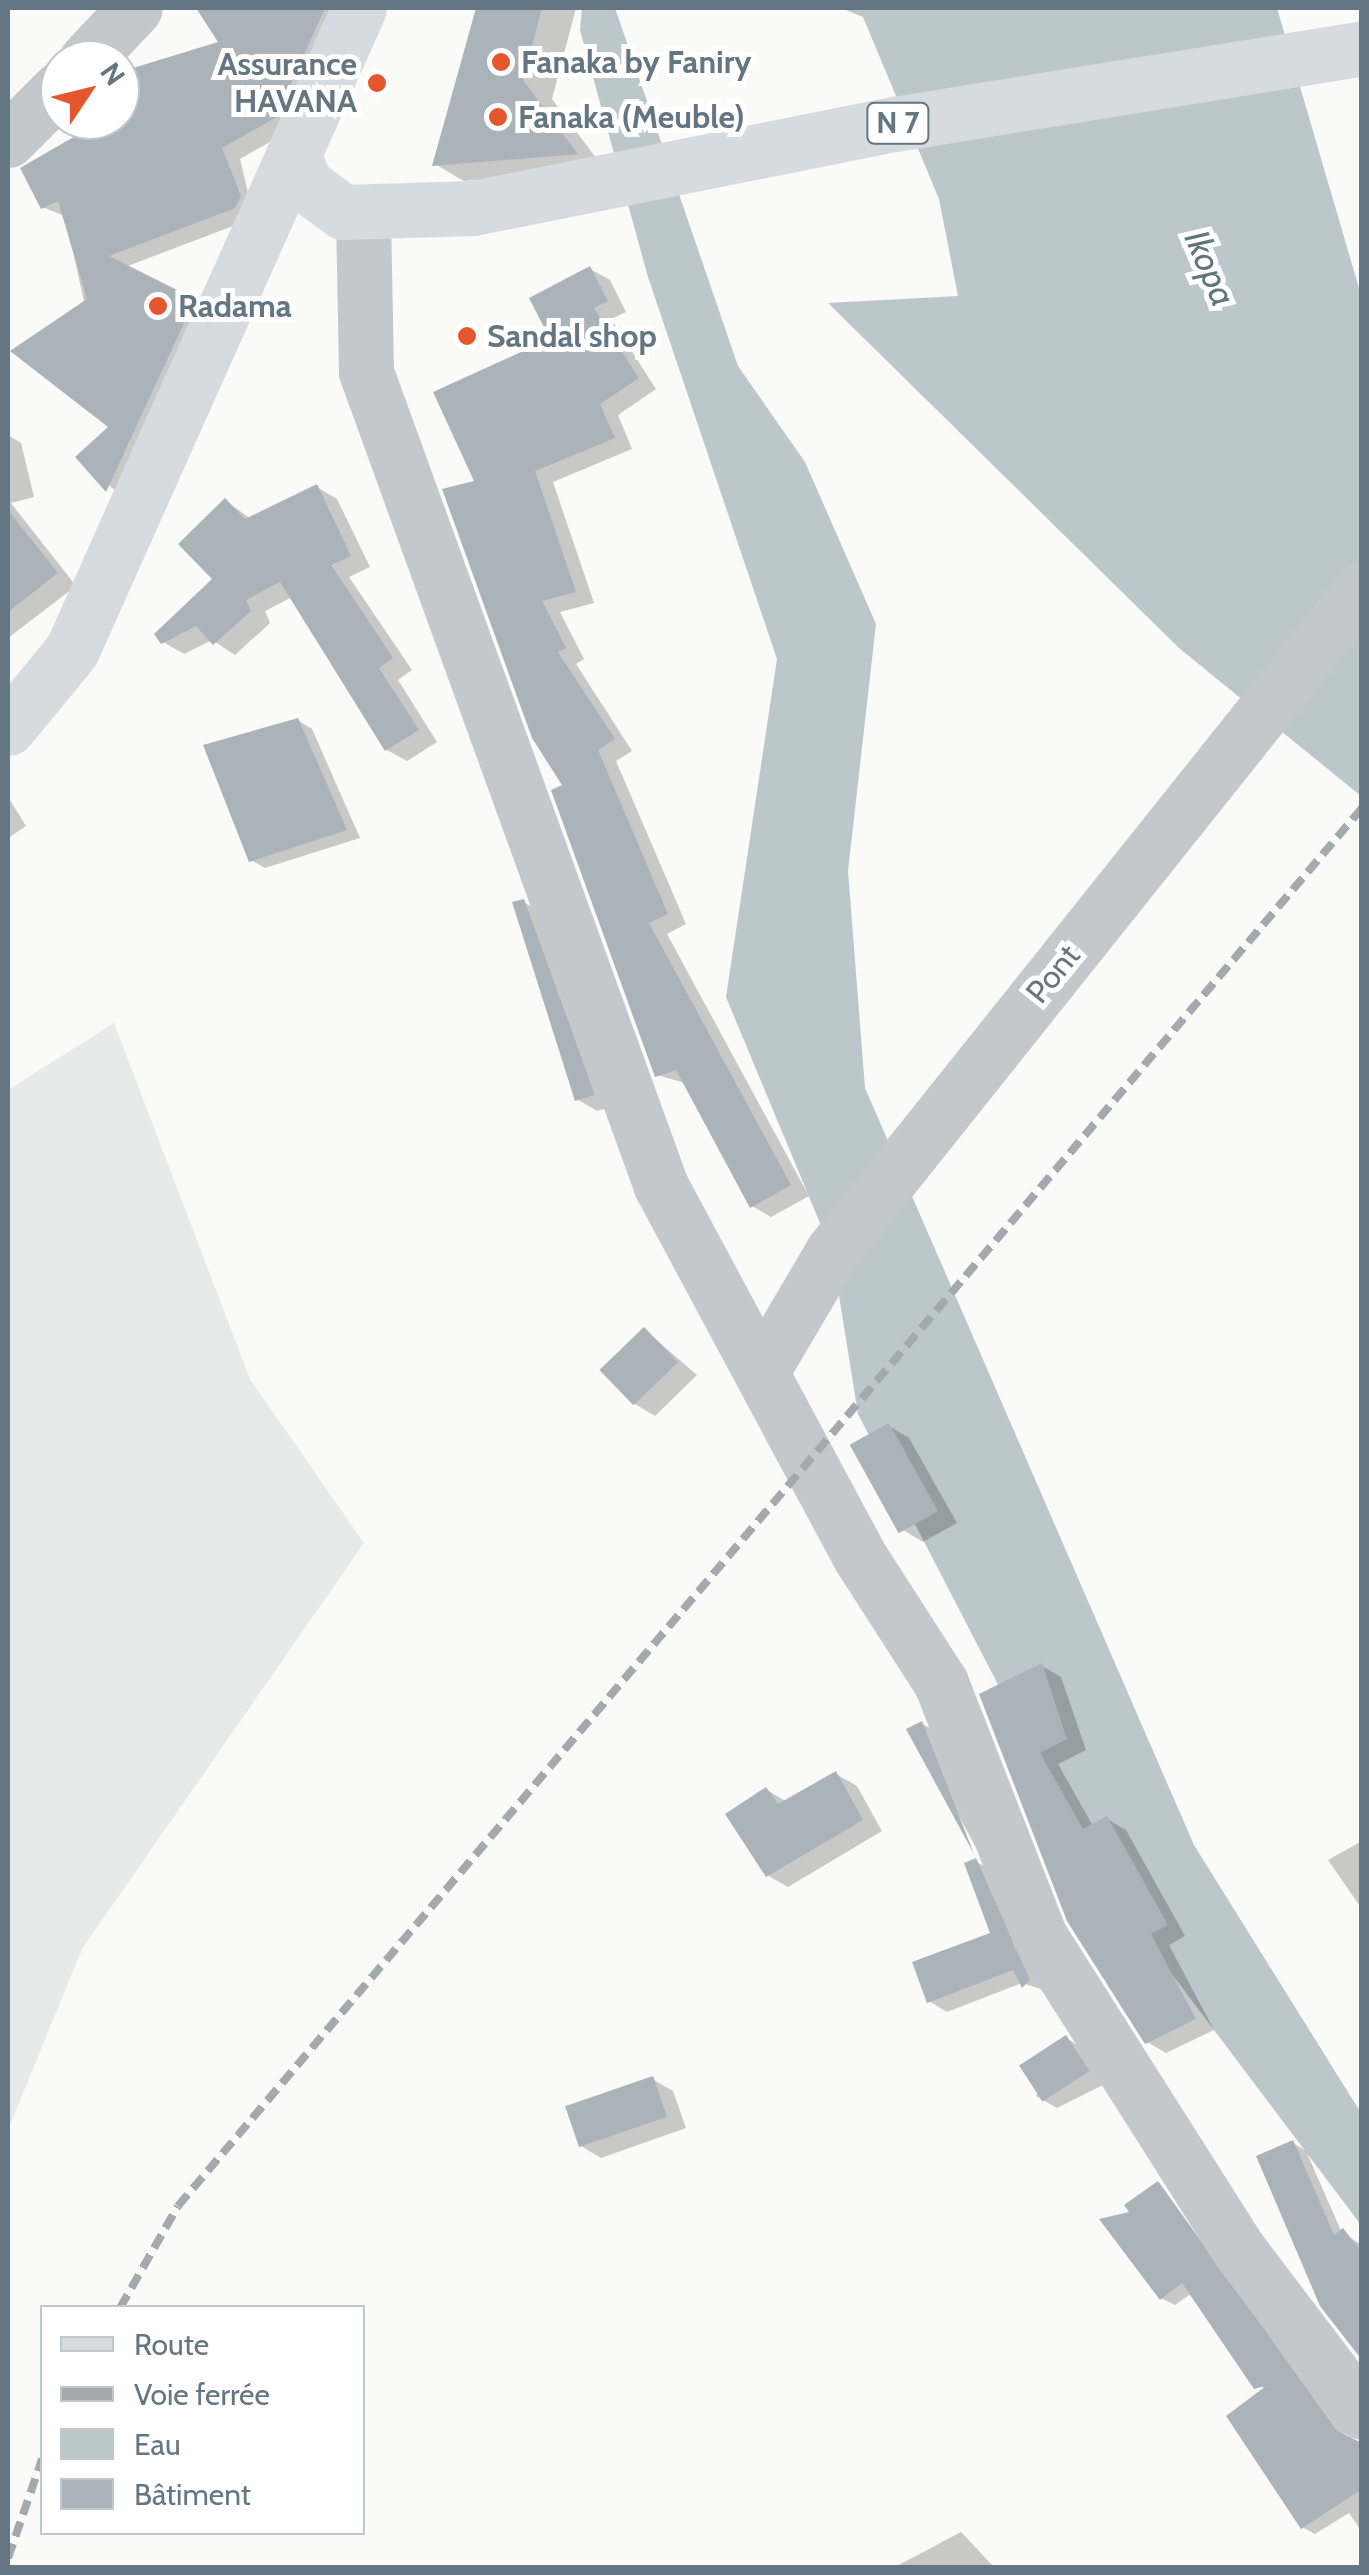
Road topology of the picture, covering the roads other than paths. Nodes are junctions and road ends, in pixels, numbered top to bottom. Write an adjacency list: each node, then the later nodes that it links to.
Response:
1 (135, 8): 3 (street)
2 (359, 8): 5 (main road)
3 (105, 40)
4 (1362, 48): 6 (main road, N 7)
5 (296, 161): 6 (main road); 8 (main road)
6 (364, 216): 9 (street)
7 (1362, 588): 9 (street, Pont)
8 (8, 728)
9 (762, 1371): 10 (street)
10 (1362, 2412)

